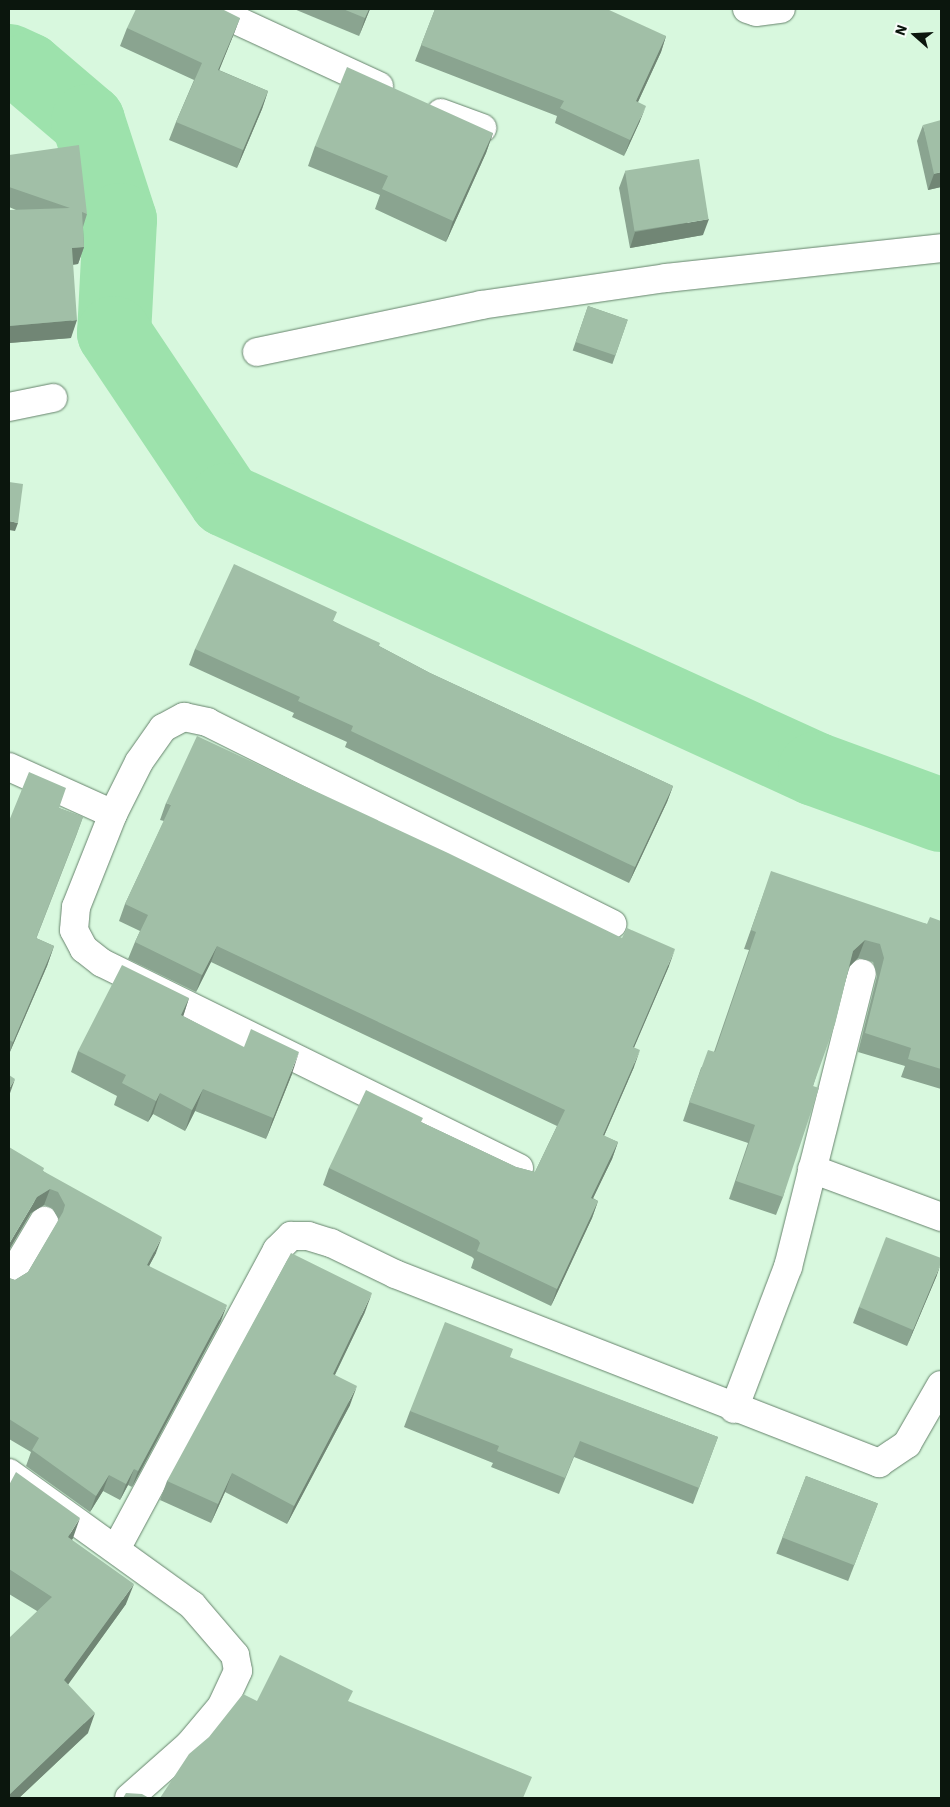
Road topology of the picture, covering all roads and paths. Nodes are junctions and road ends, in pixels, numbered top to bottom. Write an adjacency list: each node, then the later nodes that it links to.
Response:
1 (212, 9): 4 (street)
2 (747, 9): 3 (street)
3 (780, 9)
4 (482, 128)
5 (941, 248): 6 (street)
6 (257, 352)
7 (54, 398): 8 (street)
8 (9, 408)
9 (9, 767): 10 (street)
10 (113, 814): 11 (street); 13 (street)
11 (612, 924)
12 (862, 972): 14 (street)
13 (520, 1168)
14 (812, 1170): 15 (street); 19 (street)
15 (941, 1217)
16 (44, 1221): 17 (street)
17 (9, 1280)
18 (941, 1384): 19 (street)
19 (734, 1409): 21 (street)
20 (9, 1473): 21 (street)
21 (116, 1548): 22 (street)
22 (129, 1798)

